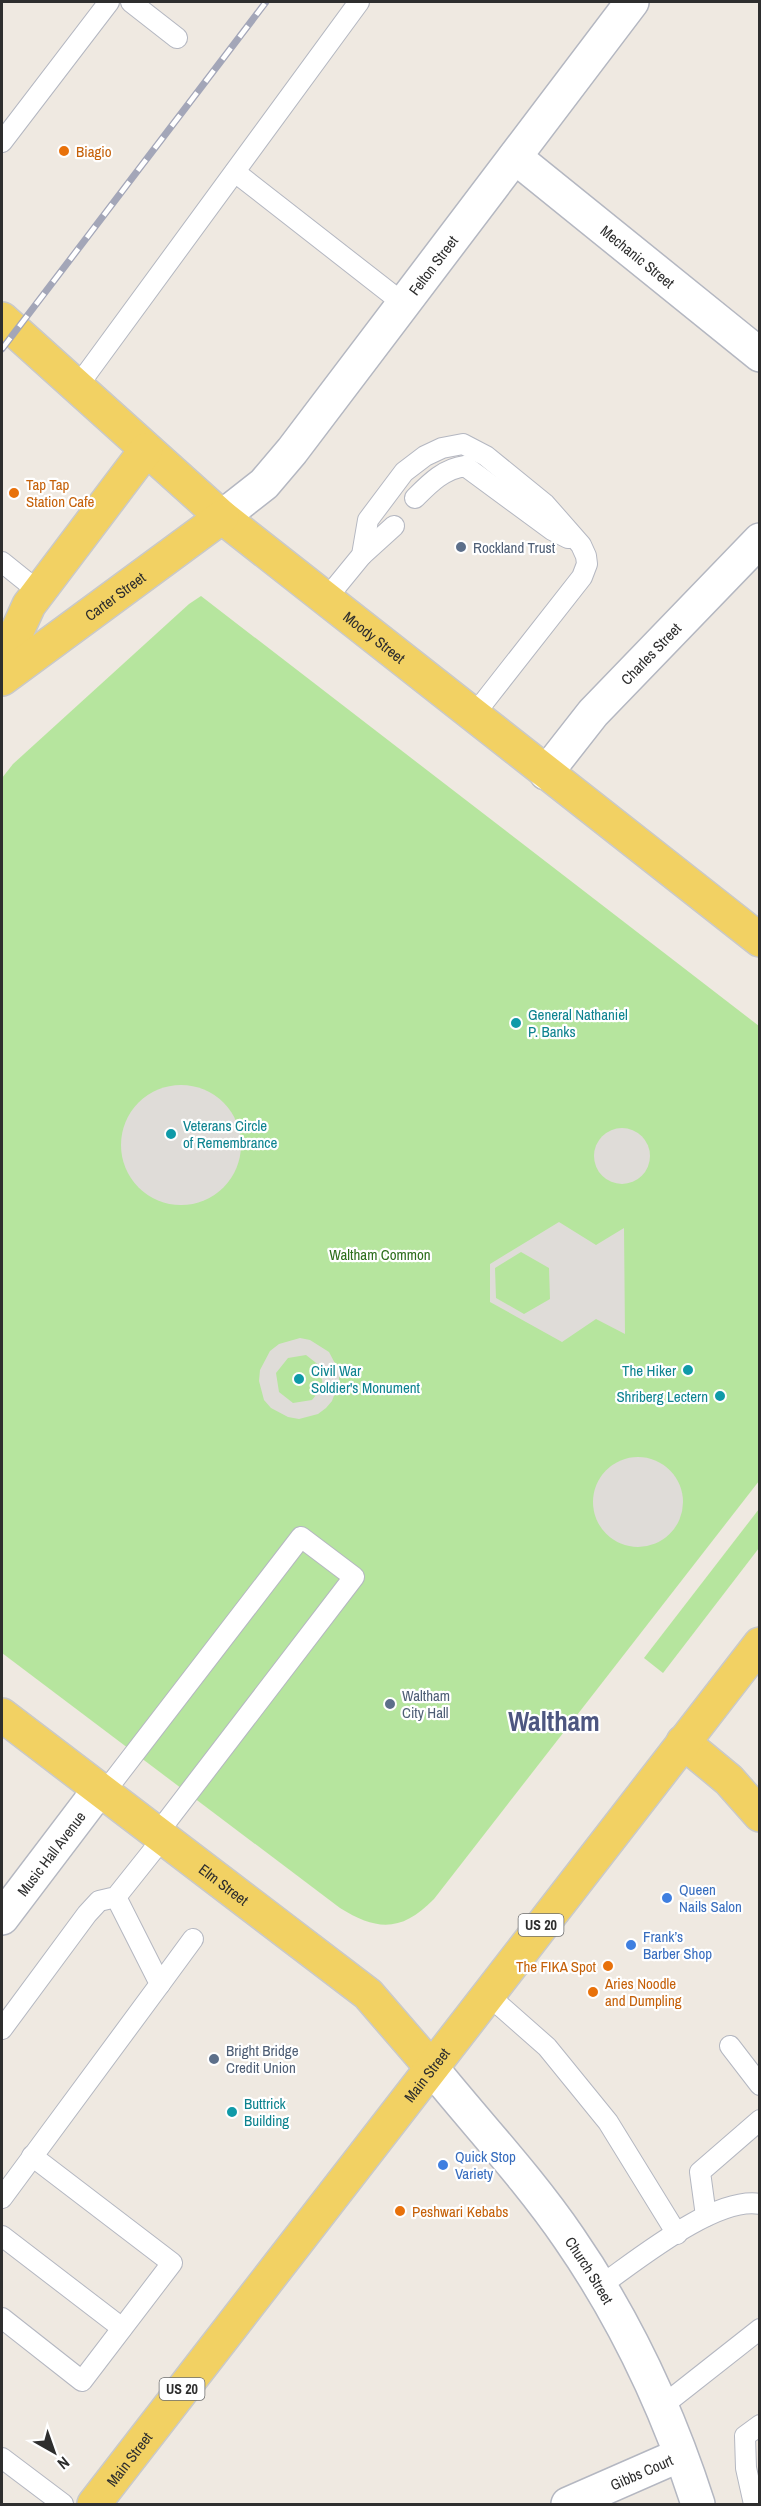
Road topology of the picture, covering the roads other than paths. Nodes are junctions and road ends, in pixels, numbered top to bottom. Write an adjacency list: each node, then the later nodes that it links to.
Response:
1 (109, 2): 6 (lane)
2 (131, 2): 5 (lane)
3 (359, 2): 8 (lane)
4 (632, 2): 7 (street, Felton Street)
5 (177, 38)
6 (2, 142)
7 (515, 157): 9 (street, Felton Street); 11 (street, Mechanic Street)
8 (235, 172): 9 (lane); 12 (lane)
9 (404, 304): 15 (street, Felton Street)
10 (2, 319): 12 (main road, Moody Street)
11 (759, 356)
12 (77, 387): 13 (main road, Moody Street)
13 (146, 450): 15 (main road, Moody Street); 21 (main road, Carter Street)
14 (415, 498): 18 (lane)
15 (222, 517): 22 (main road, Moody Street); 23 (main road, Carter Street)
16 (394, 526): 19 (lane)
17 (759, 540): 25 (street, Charles Street)
18 (581, 545): 19 (lane); 24 (lane)
19 (362, 555): 22 (lane)
20 (2, 562): 21 (lane)
21 (38, 591): 23 (main road, Carter Street)
22 (326, 599): 24 (main road, Moody Street)
23 (3, 676)
24 (473, 716): 25 (main road, Moody Street)
25 (546, 773): 26 (main road, Moody Street)
26 (759, 940)
27 (759, 1644): 29 (main road, Main Street / US 20)
28 (2, 1715): 30 (main road, Elm Street)
29 (683, 1742): 31 (main road); 37 (main road, Main Street / US 20)
30 (102, 1792): 32 (main road, Elm Street); 32 (lane); 34 (street, Music Hall Avenue)
31 (759, 1815)
32 (160, 1836): 33 (lane); 40 (main road, Elm Street)
33 (116, 1897): 36 (lane); 38 (lane)
34 (2, 1918)
35 (193, 1939): 36 (lane)
36 (160, 1984): 43 (lane)
37 (488, 1995): 40 (main road, Main Street / US 20); 47 (lane)
38 (2, 2029)
39 (730, 2046): 41 (lane)
40 (431, 2067): 49 (street, Church Street); 58 (main road, Main Street / US 20)
41 (759, 2085)
42 (759, 2120): 46 (lane)
43 (32, 2157): 44 (lane); 51 (lane)
44 (2, 2198)
45 (759, 2204): 46 (lane)
46 (706, 2216): 47 (lane)
47 (676, 2234): 49 (lane)
48 (2, 2236): 51 (lane)
49 (600, 2286): 53 (street, Church Street)
50 (2, 2318): 51 (lane)
51 (122, 2328)
52 (759, 2329): 53 (lane)
53 (661, 2407): 55 (street, Church Street)
54 (759, 2425): 61 (lane)
55 (680, 2455): 59 (street, Gibbs Court); 60 (street, Church Street)
56 (2, 2458): 57 (lane)
57 (63, 2505)
58 (93, 2505)
59 (568, 2505)
60 (698, 2505)
61 (754, 2505)

